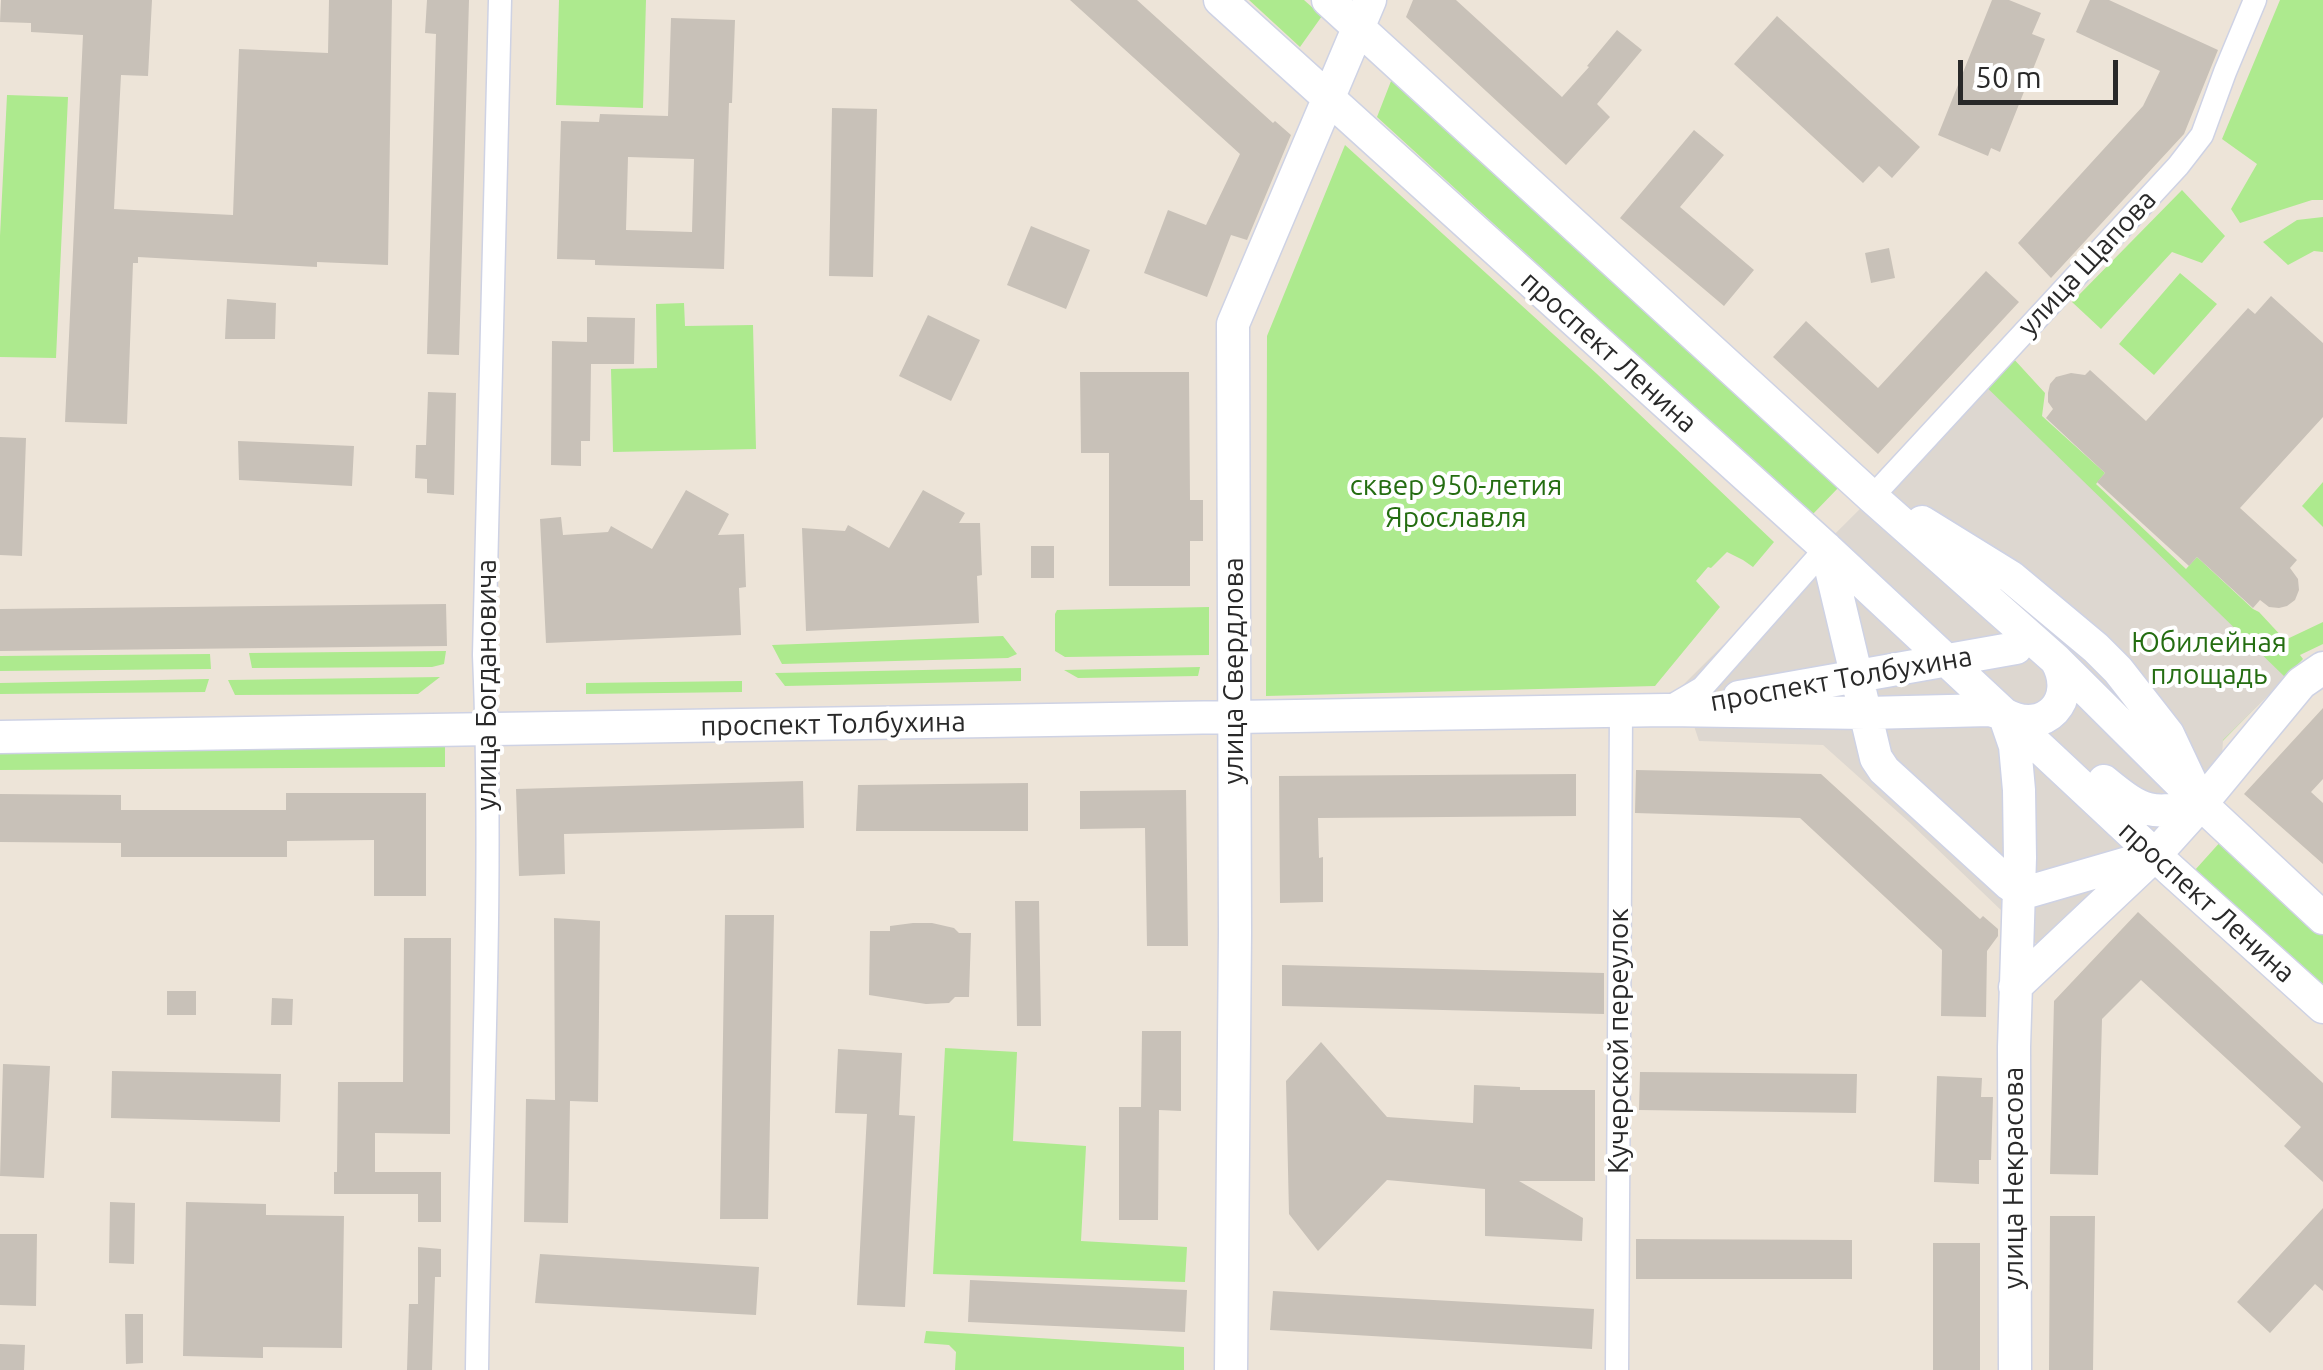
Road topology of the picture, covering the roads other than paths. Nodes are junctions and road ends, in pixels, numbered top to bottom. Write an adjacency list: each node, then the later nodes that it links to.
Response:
1 (500, 0): 19 (street, улица Богдановича)
2 (1220, 0): 6 (main road, проспект Ленина)
3 (1328, 0): 5 (main road)
4 (2256, 0): 7 (street, улица Щапова)
5 (1364, 14): 6 (main road, улица Свердлова); 7 (main road)
6 (1328, 98): 8 (main road, проспект Ленина); 18 (main road, улица Свердлова)
7 (1872, 497): 9 (main road); 10 (main road)
8 (1826, 548): 11 (main road, проспект Ленина); 13 (main road); 14 (street)
9 (2096, 648): 10 (main road, проспект Толбухина); 22 (main road)
10 (2039, 653): 11 (main road, проспект Толбухина); 15 (main road); 15 (main road); 22 (main road)
11 (1946, 660): 13 (main road, проспект Толбухина); 15 (main road, проспект Ленина)
12 (2323, 668): 22 (main road)
13 (1857, 675): 14 (main road, проспект Толбухина); 17 (main road)
14 (1666, 710): 16 (main road, проспект Толбухина); 17 (main road, проспект Толбухина)
15 (2000, 710): 17 (main road, проспект Толбухина); 21 (main road, проспект Ленина); 24 (main road, улица Некрасова)
16 (1621, 712): 18 (main road, проспект Толбухина); 30 (street, Кучерской переулок)
17 (1866, 713): 24 (main road)
18 (1234, 718): 19 (main road, проспект Толбухина); 29 (main road, улица Свердлова)
19 (486, 729): 20 (main road, проспект Толбухина); 28 (street, улица Богдановича)
20 (0, 737)
21 (2032, 739): 22 (main road); 23 (main road, проспект Ленина)
22 (2201, 804): 23 (main road); 25 (main road)
23 (2155, 854): 24 (main road); 26 (main road); 27 (main road, проспект Ленина)
24 (2019, 890): 26 (main road, улица Некрасова)
25 (2323, 918)
26 (2015, 986): 31 (main road, улица Некрасова)
27 (2323, 1007)
28 (476, 1370)
29 (1231, 1370)
30 (1617, 1370)
31 (2014, 1370)

